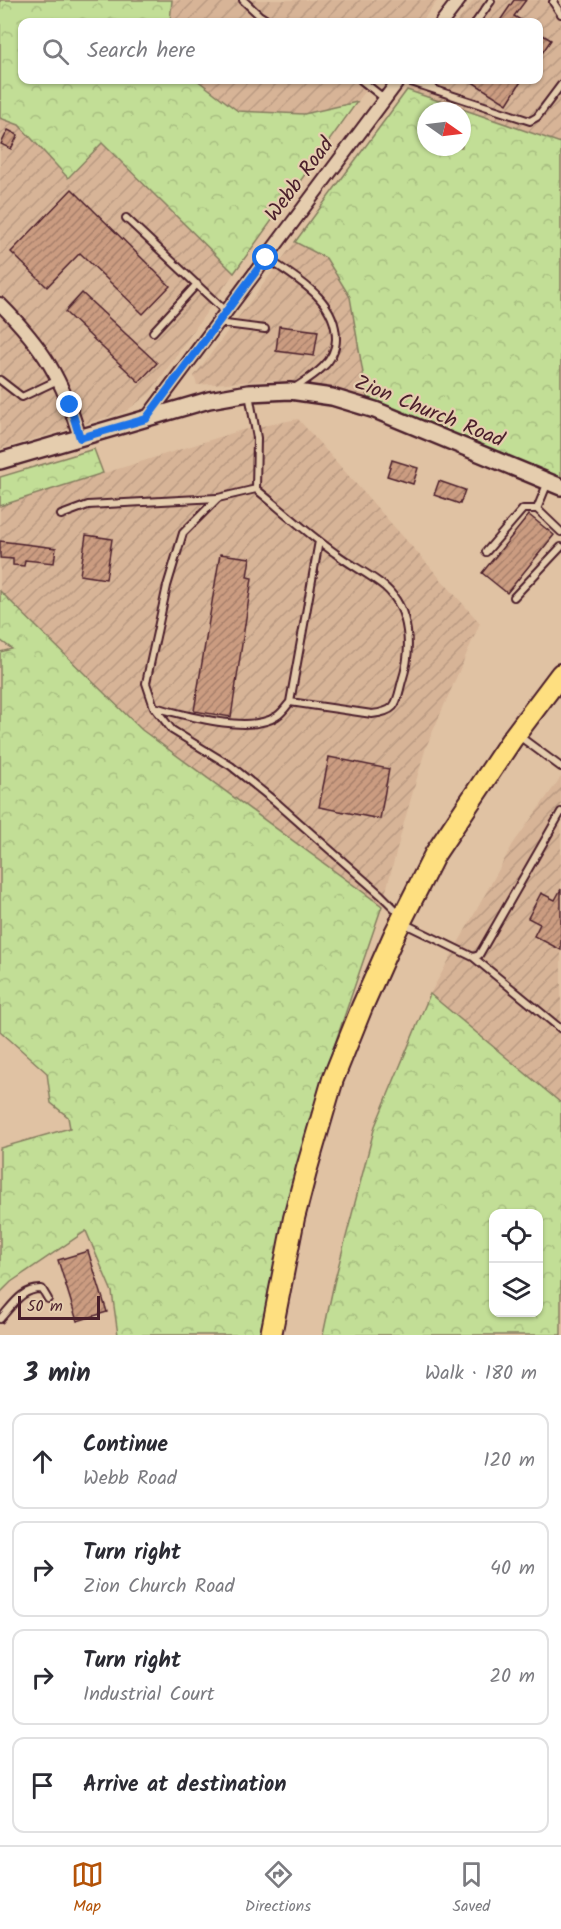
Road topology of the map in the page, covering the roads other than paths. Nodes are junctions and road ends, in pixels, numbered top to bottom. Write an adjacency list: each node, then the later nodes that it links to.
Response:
1 (243, 0): 6 (lane)
2 (459, 0): 7 (street)
3 (554, 0): 5 (lane)
4 (491, 1): 8 (lane)
5 (561, 14)
6 (264, 18)
7 (445, 18)
8 (479, 18)
9 (366, 84): 15 (lane)
10 (396, 84): 15 (street, Webb Road)
11 (418, 84): 14 (lane)
12 (433, 84): 14 (lane)
13 (561, 85): 14 (lane)
14 (430, 88)
15 (385, 99): 17 (street, Webb Road)
16 (126, 218): 18 (lane)
17 (266, 258): 20 (street, Webb Road); 26 (lane)
18 (197, 284): 20 (lane); 23 (lane)
19 (0, 304): 25 (street)
20 (226, 312): 21 (street, Webb Road)
21 (218, 323): 22 (lane); 28 (street, Webb Road)
22 (265, 329)
23 (153, 332)
24 (0, 380): 25 (lane)
25 (59, 380): 29 (street)
26 (290, 391): 27 (street, Zion Church Road); 31 (street, Zion Church Road)
27 (249, 393): 28 (street, Zion Church Road); 32 (lane)
28 (146, 419): 29 (street, Zion Church Road)
29 (80, 438): 30 (street, Zion Church Road)
30 (0, 461)
31 (554, 484): 34 (lane)
32 (256, 489): 33 (lane); 37 (lane)
33 (218, 498): 35 (lane); 43 (lane)
34 (537, 509): 36 (lane); 39 (lane)
35 (61, 515)
36 (561, 532)
37 (320, 541): 42 (lane); 42 (lane)
38 (561, 547): 40 (lane)
39 (486, 552)
40 (514, 597)
41 (561, 674): 44 (highway)
42 (290, 702): 43 (lane)
43 (154, 707): 47 (lane)
44 (516, 734): 45 (lane); 47 (highway)
45 (561, 767)
46 (561, 812): 48 (lane)
47 (401, 919): 48 (lane); 52 (highway)
48 (473, 957): 49 (lane)
49 (561, 1029)
50 (48, 1299): 51 (lane)
51 (0, 1319)
52 (271, 1335)

